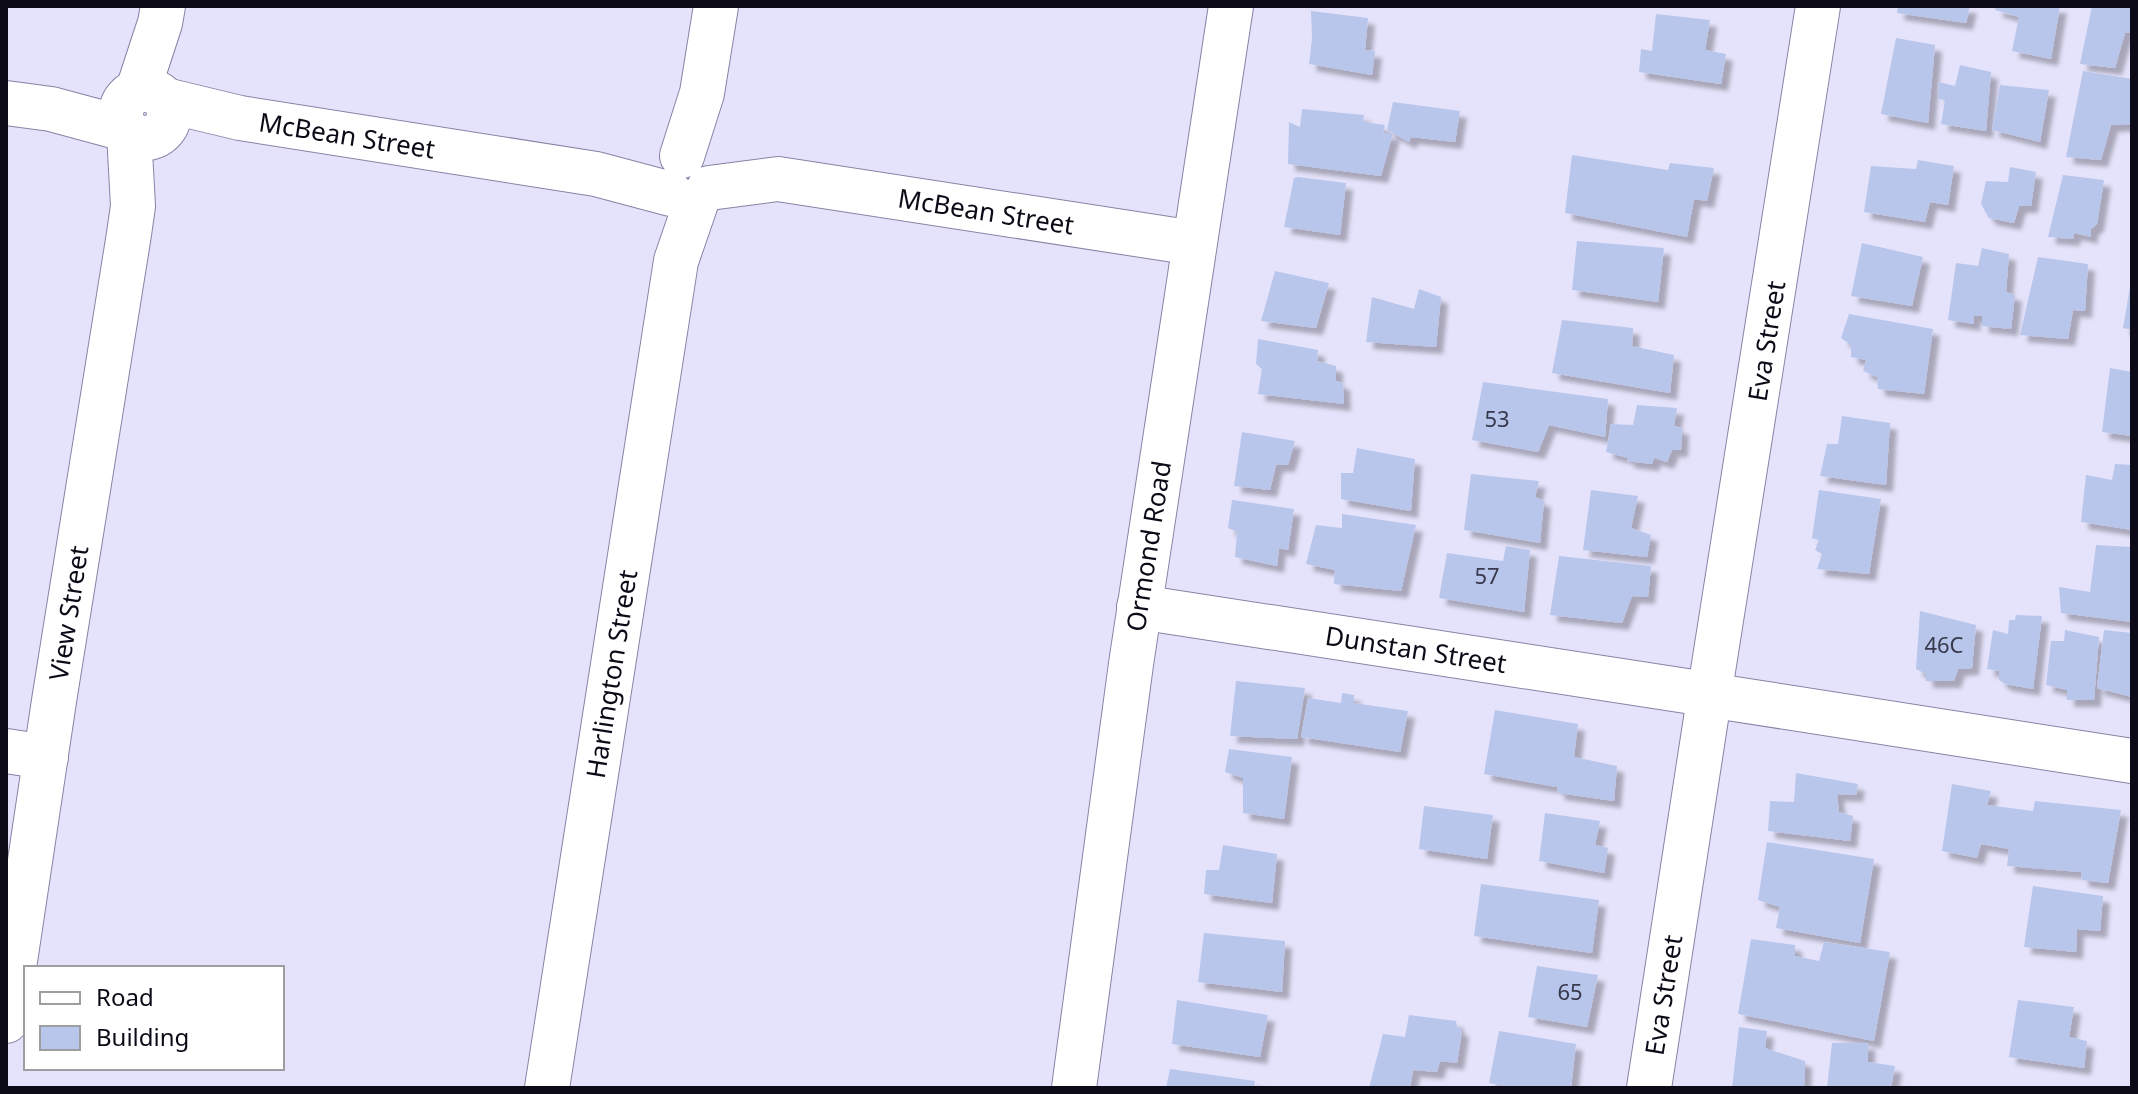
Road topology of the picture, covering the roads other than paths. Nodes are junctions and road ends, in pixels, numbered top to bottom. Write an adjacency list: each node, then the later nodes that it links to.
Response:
1 (716, 6): 7 (street, Harlington Street)
2 (1231, 6): 8 (street, Ormond Road)
3 (1818, 6): 10 (street, Eva Street)
4 (162, 14): 6 (street, View Street)
5 (6, 103): 6 (street, McBean Street)
6 (146, 114): 7 (street, McBean Street); 11 (street, View Street)
7 (688, 179): 8 (street, McBean Street); 14 (street, Harlington Street)
8 (1194, 243): 9 (street, Ormond Road)
9 (1139, 607): 10 (street, Dunstan Street); 15 (street, Ormond Road)
10 (1710, 695): 12 (street, Dunstan Street); 16 (street, Eva Street)
11 (26, 754): 13 (street, View Street)
12 (2132, 761)
13 (6, 1021)
14 (547, 1088)
15 (1074, 1088)
16 (1649, 1088)

